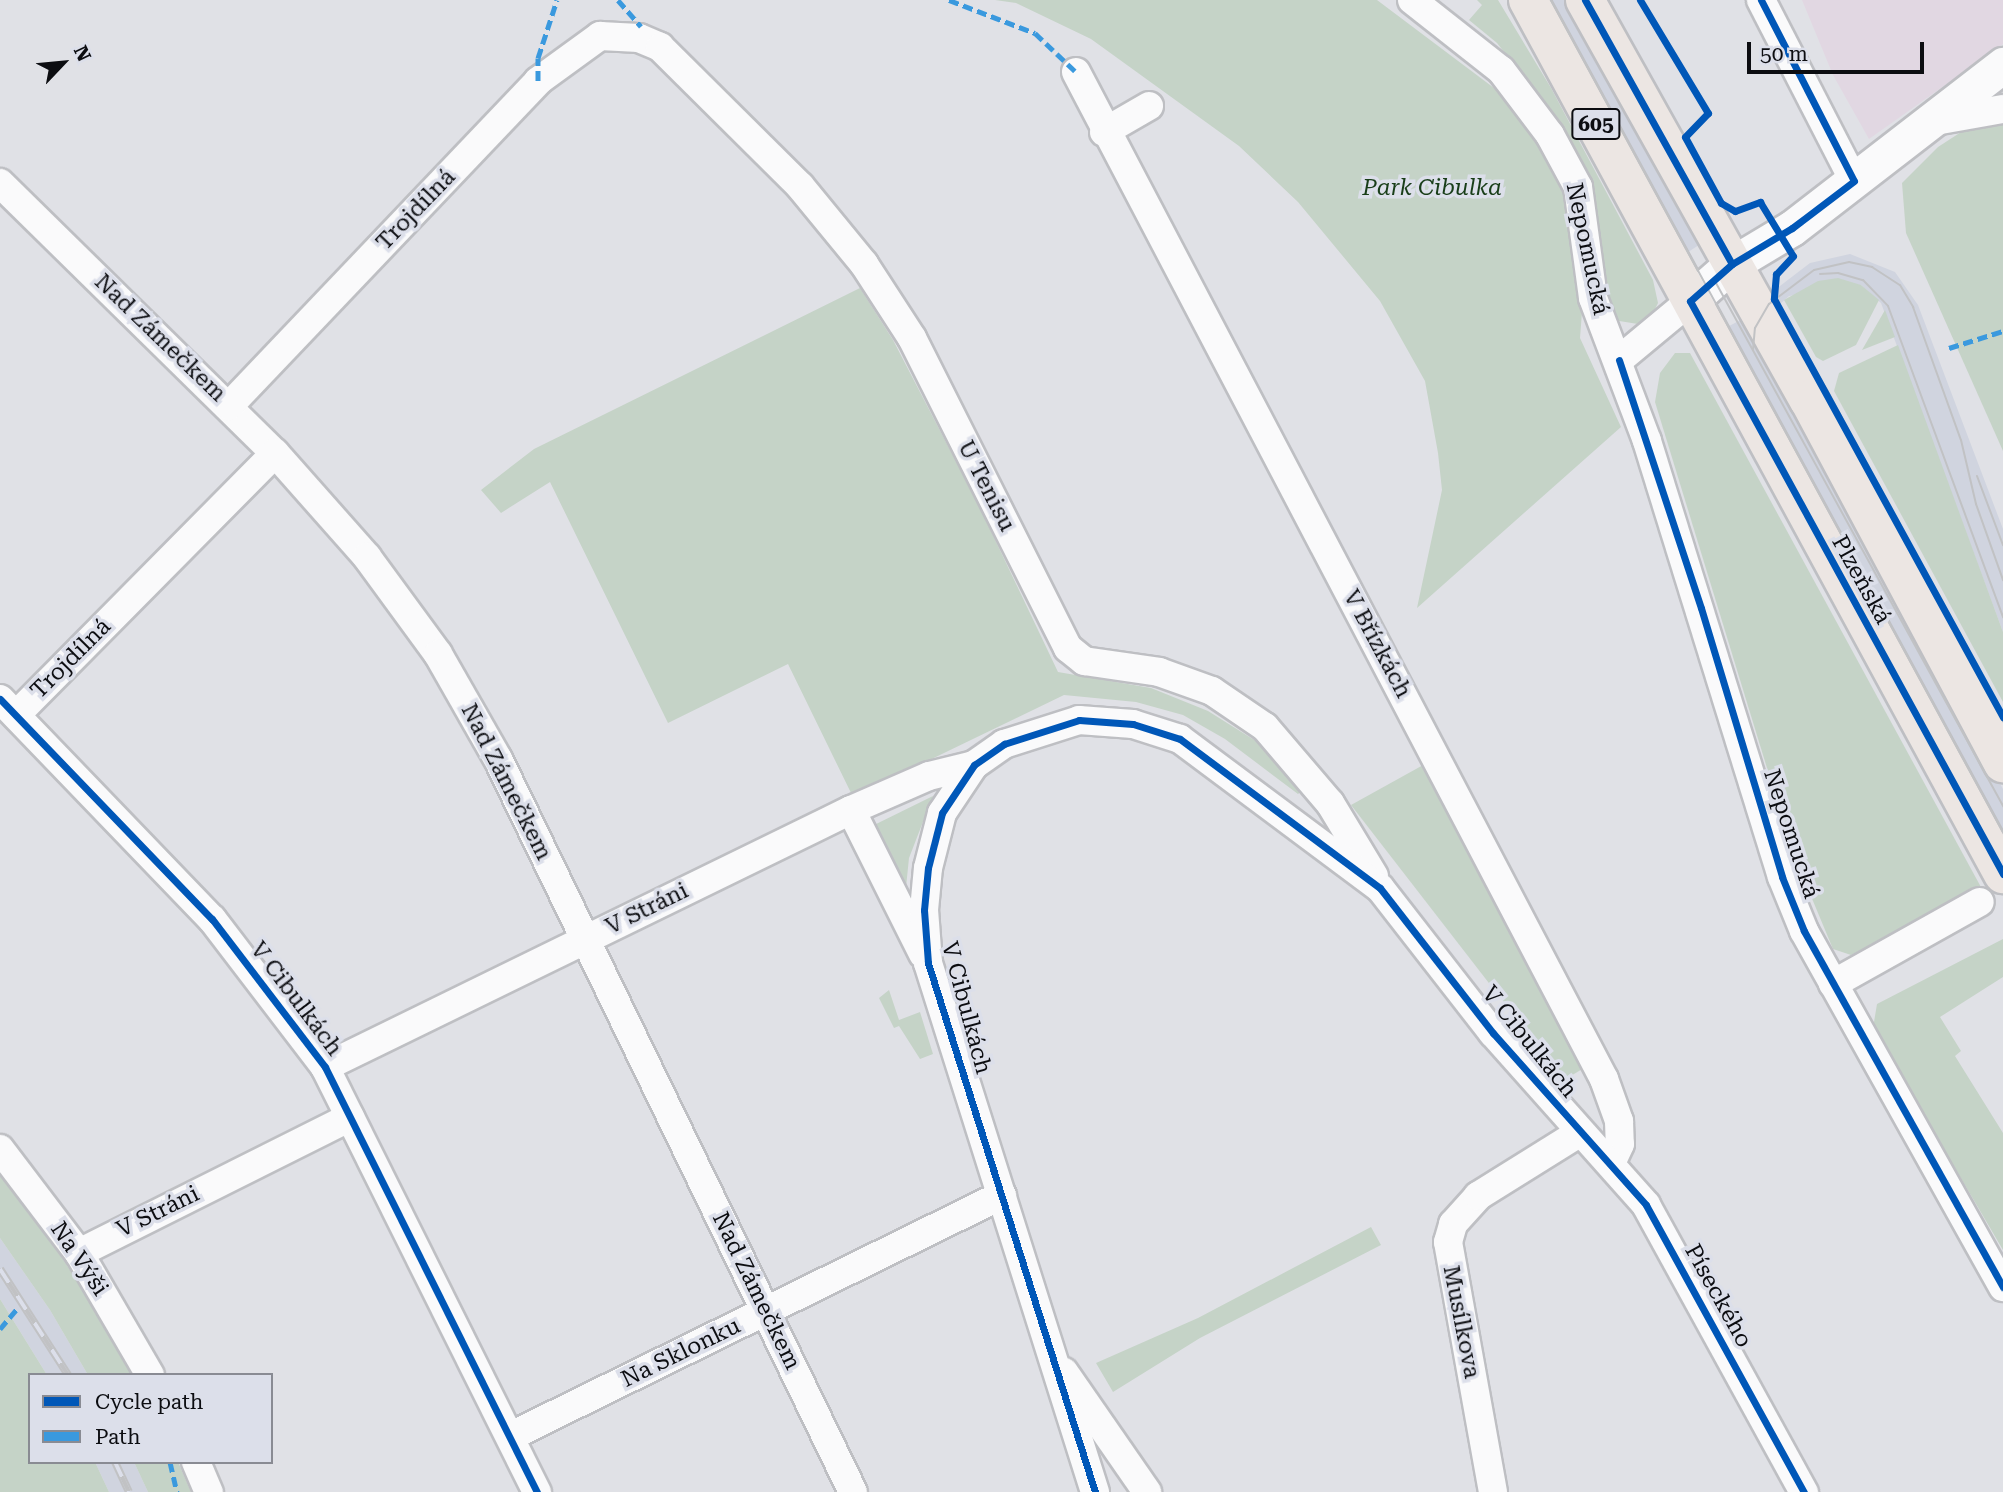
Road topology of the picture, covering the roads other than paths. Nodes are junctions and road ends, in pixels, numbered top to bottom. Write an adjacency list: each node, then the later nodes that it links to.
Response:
1 (1412, 0): 16 (street, Nepomucká)
2 (1528, 0): 15 (main road, Plzeňská / 605)
3 (1585, 0): 14 (main road, Plzeňská / 605)
4 (1761, 0): 12 (street)
5 (617, 34): 17 (street, Trojdílná); 23 (street, U Tenisu)
6 (2003, 65): 10 (street)
7 (1076, 72): 11 (street, V Břízkách)
8 (1149, 106): 11 (street)
9 (2003, 109): 10 (street)
10 (1929, 122): 12 (street)
11 (1104, 132): 32 (street, V Břízkách)
12 (1854, 181): 14 (street)
13 (0, 183): 17 (street, Nad Zámečkem)
14 (1732, 264): 15 (street); 20 (main road, Plzeňská / 605)
15 (1690, 301): 16 (street); 24 (main road, Plzeňská / 605)
16 (1619, 360): 27 (street, Nepomucká)
17 (229, 406): 18 (street, Nad Zámečkem)
18 (275, 453): 19 (street, Trojdílná); 25 (street, Nad Zámečkem)
19 (8, 707): 28 (street, V Cibulkách)
20 (2003, 763)
21 (974, 765): 22 (street, V Stráni); 23 (street, V Cibulkách); 26 (street, V Cibulkách)
22 (851, 810): 25 (street, V Stráni); 26 (street)
23 (1380, 888): 30 (street, V Cibulkách)
24 (1992, 888): 27 (street)
25 (586, 939): 28 (street, V Stráni); 36 (street, Nad Zámečkem)
26 (928, 963): 33 (street, V Cibulkách)
27 (1833, 984): 35 (street, Nepomucká)
28 (325, 1066): 29 (street, V Cibulkách)
29 (351, 1117): 34 (street, V Stráni); 39 (street, V Cibulkách)
30 (1579, 1133): 32 (street, Píseckého); 46 (street, Musílkova)
31 (0, 1149): 34 (street, Na Výši)
32 (1611, 1163): 47 (street, Píseckého)
33 (1002, 1195): 36 (street, Na Sklonku); 37 (street, V Cibulkách)
34 (79, 1253): 38 (street, Na Výši)
35 (2003, 1287)
36 (766, 1312): 39 (street, Na Sklonku); 43 (street, Nad Zámečkem)
37 (1056, 1361): 44 (street, V Cibulkách); 45 (street)
38 (149, 1373)
39 (511, 1436): 42 (street, V Cibulkách)
40 (197, 1464): 41 (street)
41 (209, 1492)
42 (537, 1492)
43 (853, 1492)
44 (1095, 1492)
45 (1147, 1492)
46 (1493, 1492)
47 (1804, 1492)

